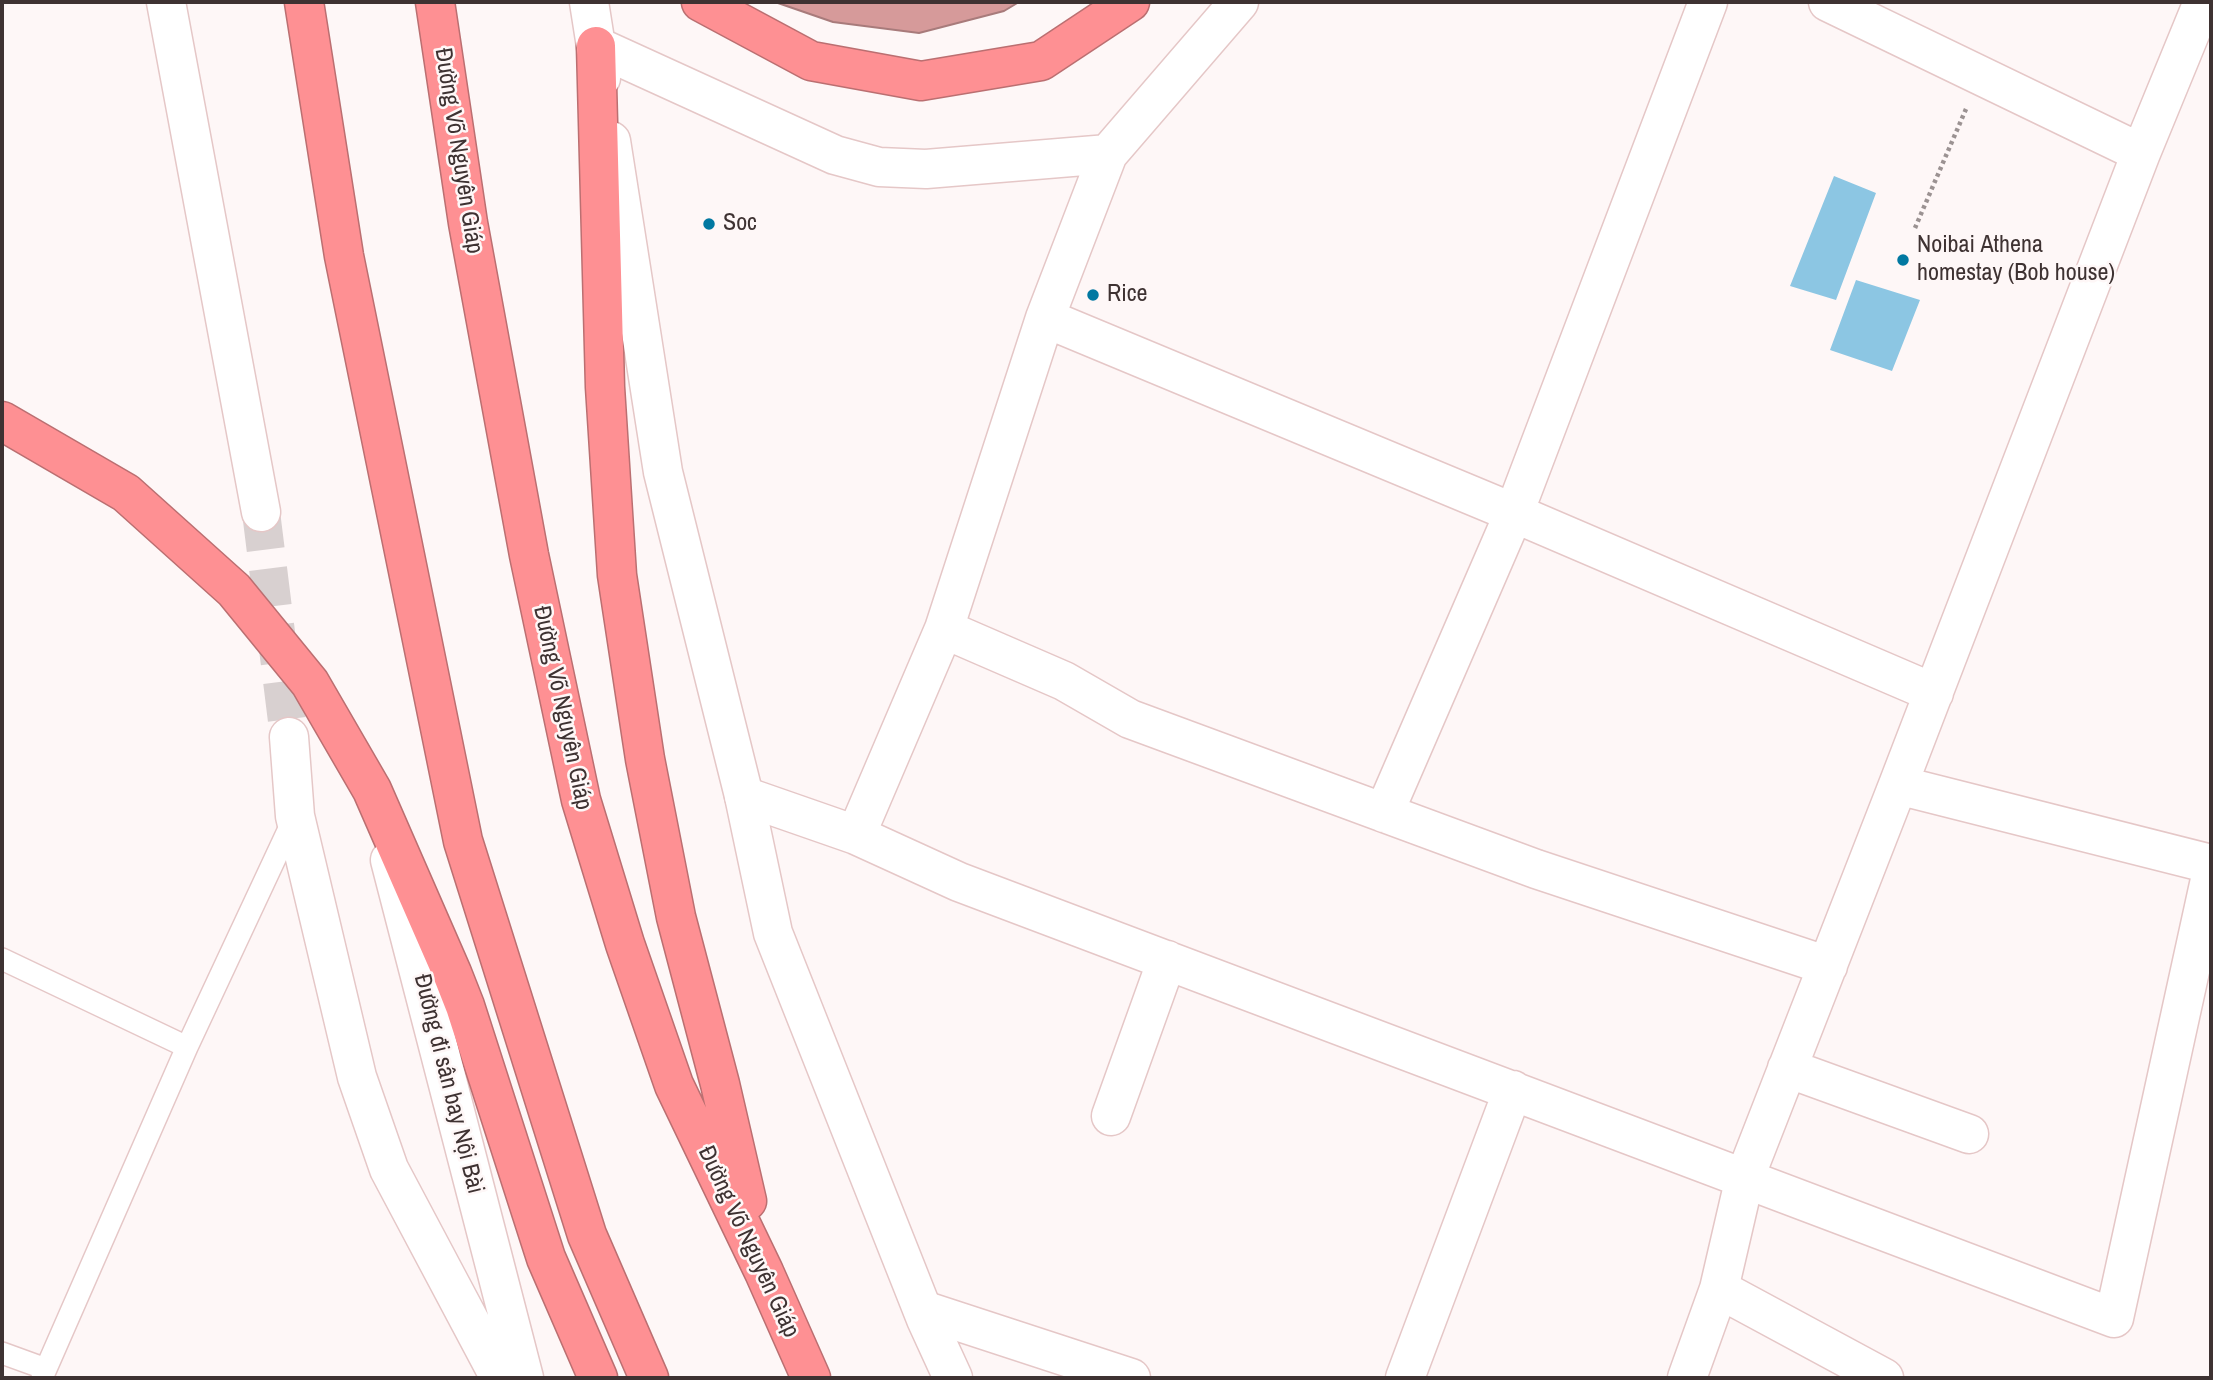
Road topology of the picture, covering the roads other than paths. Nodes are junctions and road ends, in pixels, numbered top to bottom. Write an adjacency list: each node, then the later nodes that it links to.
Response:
1 (166, 2): 16 (street)
2 (304, 2): 46 (highway)
3 (435, 2): 38 (highway, Đường Võ Nguyên Giáp)
4 (589, 2): 11 (street)
5 (701, 2): 6 (highway)
6 (1130, 2)
7 (1239, 2): 13 (street)
8 (1708, 2): 17 (street)
9 (1828, 2): 12 (street)
10 (2203, 2): 12 (street)
11 (596, 46): 13 (street); 23 (street); 38 (highway)
12 (2141, 153): 19 (street)
13 (1108, 154): 14 (street)
14 (1045, 318): 17 (street); 18 (street)
15 (2, 421): 22 (highway)
16 (261, 512)
17 (1514, 513): 19 (street); 24 (street)
18 (944, 629): 24 (street); 26 (street)
19 (1934, 693): 21 (street)
20 (289, 737): 25 (street)
21 (1898, 785): 27 (street); 31 (street)
22 (372, 790): 44 (street, Đường đi sân bay Nội Bài); 45 (highway)
23 (744, 796): 26 (street); 40 (street)
24 (1384, 813): 31 (street)
25 (295, 816): 32 (lane); 43 (street)
26 (856, 835): 30 (street)
27 (2211, 864)
28 (2211, 875): 37 (street)
29 (2, 960): 32 (lane)
30 (1167, 960): 34 (street); 35 (street)
31 (1828, 966): 33 (street)
32 (187, 1046): 42 (lane)
33 (1787, 1068): 36 (street); 37 (street)
34 (1513, 1090): 37 (street); 50 (street)
35 (1111, 1115)
36 (1969, 1134)
37 (1745, 1177): 39 (street)
38 (764, 1272): 47 (highway, Đường Võ Nguyên Giáp)
39 (1719, 1289): 51 (street); 52 (street)
40 (923, 1310): 48 (street); 49 (street)
41 (2, 1353): 42 (lane)
42 (44, 1374)
43 (500, 1378)
44 (524, 1378)
45 (598, 1378)
46 (649, 1378)
47 (811, 1378)
48 (953, 1378)
49 (1131, 1378)
50 (1405, 1378)
51 (1687, 1378)
52 (1884, 1378)

